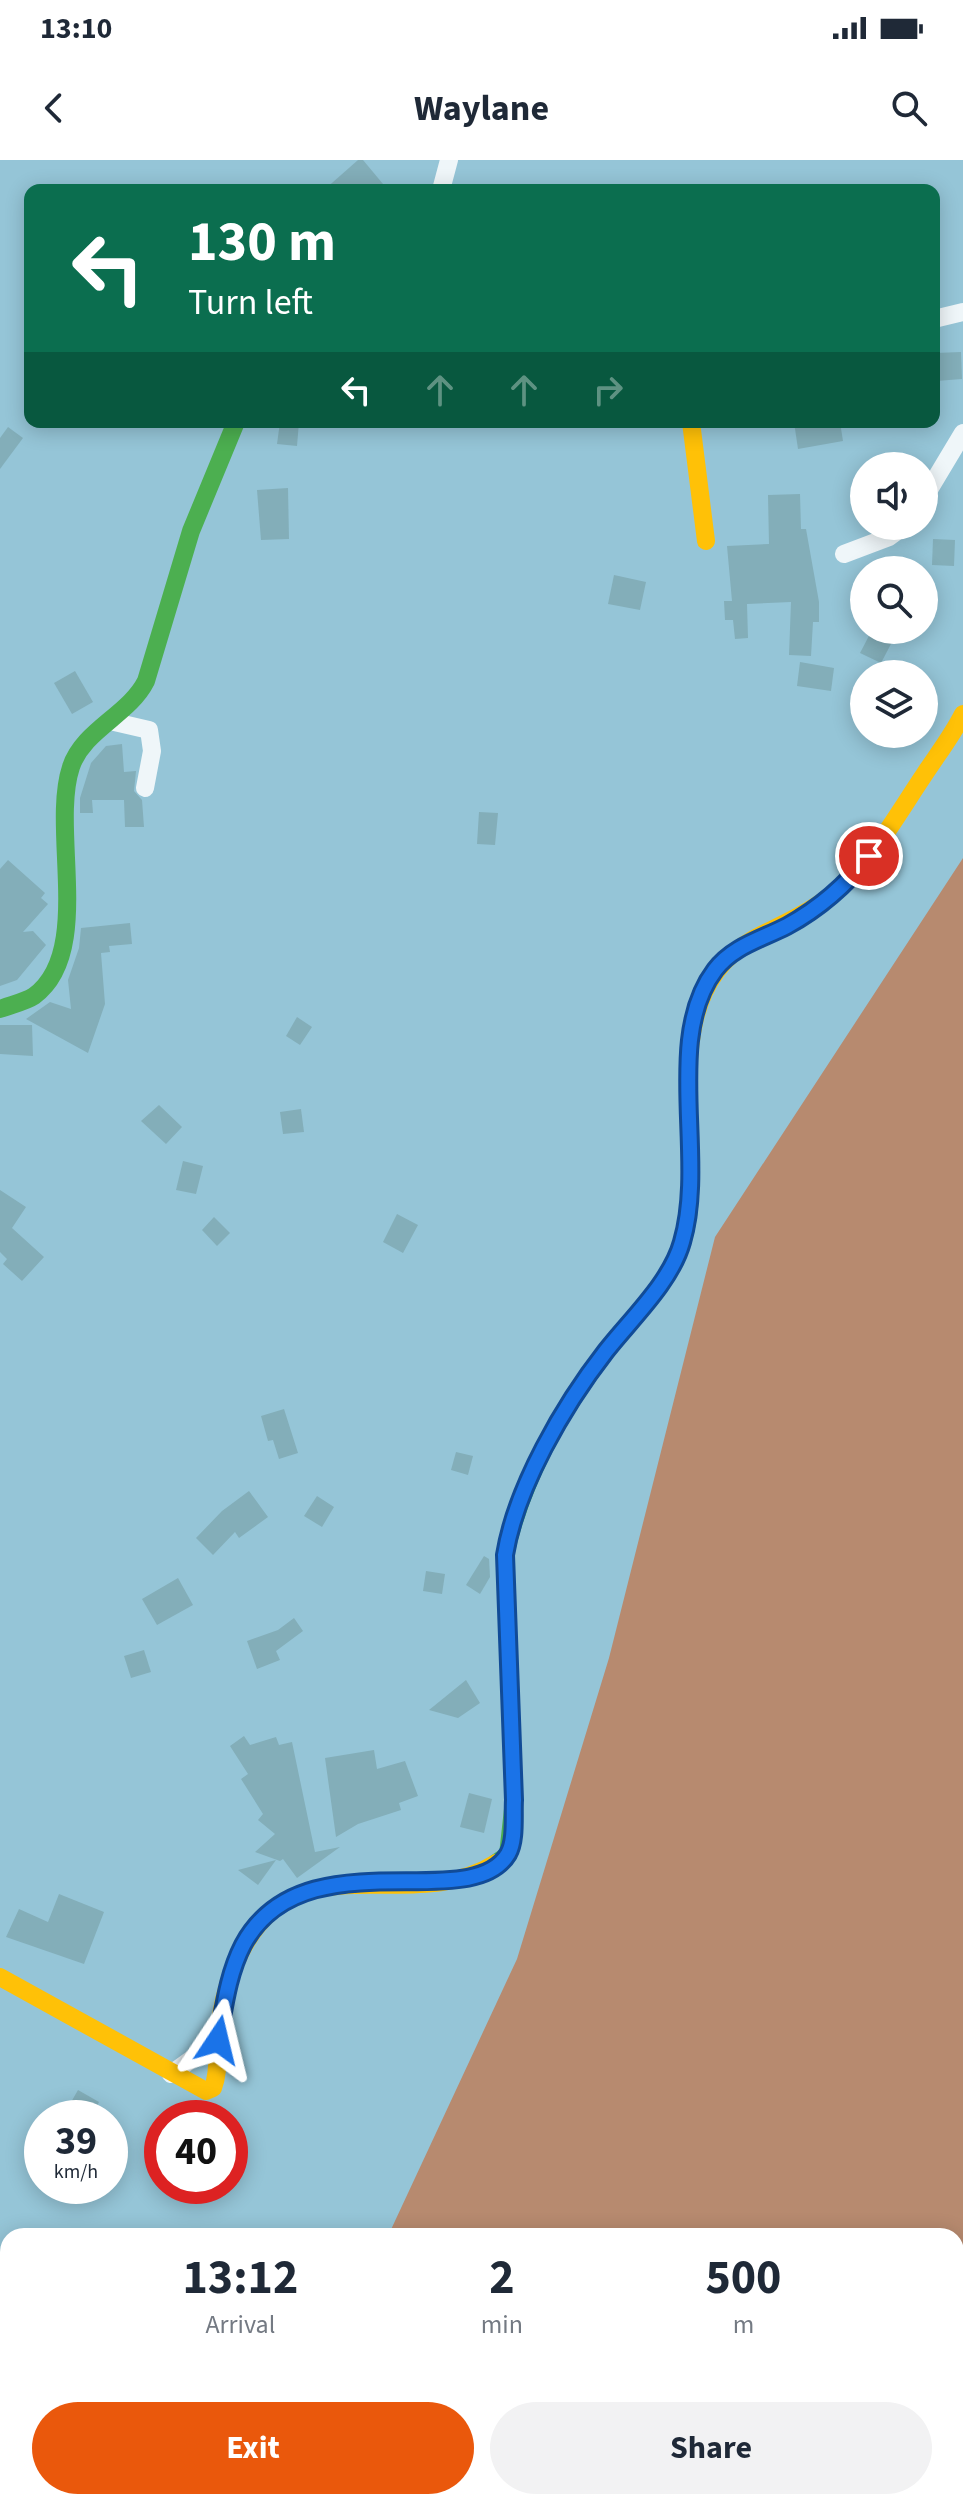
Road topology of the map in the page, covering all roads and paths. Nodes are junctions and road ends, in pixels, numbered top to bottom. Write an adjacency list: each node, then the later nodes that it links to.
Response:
1 (449, 160): 2 (street)
2 (443, 184)
3 (963, 312): 4 (street)
4 (940, 318)
5 (234, 428): 13 (street)
6 (692, 428): 10 (street)
7 (963, 433): 8 (street)
8 (938, 475)
9 (881, 540): 11 (street)
10 (706, 541)
11 (844, 554)
12 (963, 714): 17 (street)
13 (110, 721): 14 (street); 15 (street)
14 (145, 788)
15 (0, 1009)
16 (0, 1977): 18 (street)
17 (218, 2040): 18 (street); 18 (street)
18 (171, 2074)

